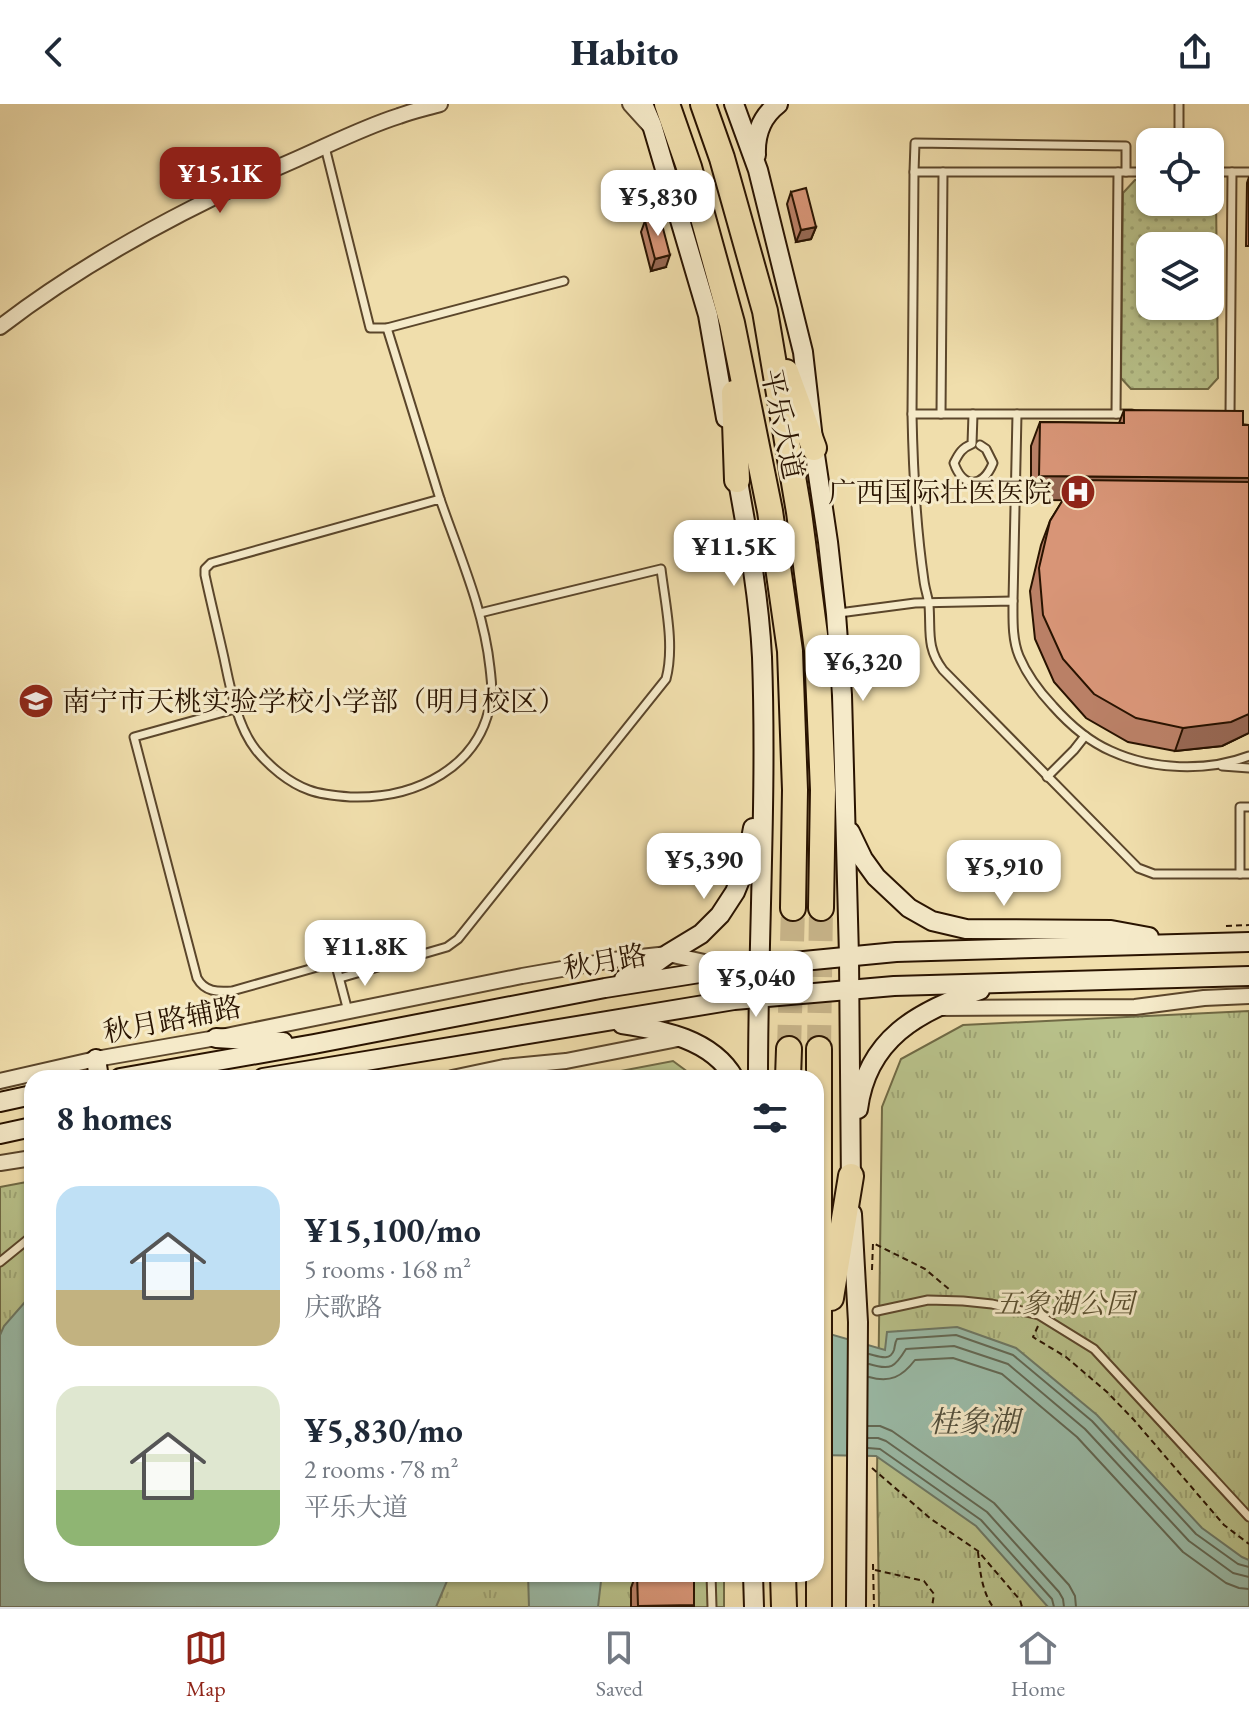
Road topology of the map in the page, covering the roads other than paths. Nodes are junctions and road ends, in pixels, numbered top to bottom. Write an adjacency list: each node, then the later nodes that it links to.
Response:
1 (440, 104): 11 (street)
2 (630, 104): 10 (street)
3 (643, 104): 10 (main road)
4 (667, 104): 22 (highway, 平乐大道)
5 (703, 104): 21 (highway, 平乐大道)
6 (734, 104): 12 (main road)
7 (778, 104): 12 (main road)
8 (1179, 104): 9 (lane)
9 (1179, 128)
10 (653, 129): 36 (main road)
11 (325, 147): 23 (street); 24 (lane)
12 (758, 170): 35 (main road)
13 (914, 172): 14 (lane); 15 (lane); 25 (lane)
14 (943, 172): 15 (lane); 26 (lane)
15 (1122, 172): 16 (lane); 29 (lane)
16 (1136, 172)
17 (1224, 172): 18 (lane)
18 (1232, 172): 19 (lane); 32 (lane)
19 (1249, 172)
20 (564, 281): 24 (lane)
21 (765, 311): 35 (highway); 53 (highway, 平乐大道)
22 (732, 323): 36 (highway); 52 (highway, 平乐大道)
23 (0, 327)
24 (387, 328): 37 (lane)
25 (912, 414): 26 (lane); 39 (lane)
26 (941, 414): 27 (lane)
27 (973, 414): 28 (lane); 34 (lane)
28 (1017, 414): 29 (lane); 38 (lane)
29 (1116, 414): 30 (lane)
30 (1144, 414)
31 (1216, 415): 32 (lane)
32 (1230, 415): 33 (lane)
33 (1240, 415)
34 (980, 445)
35 (814, 448): 41 (main road)
36 (737, 480): 48 (main road)
37 (440, 499): 40 (lane); 42 (lane)
38 (1013, 601): 39 (lane); 43 (lane)
39 (929, 603): 41 (lane); 47 (lane)
40 (480, 613): 42 (lane); 61 (lane)
41 (836, 614): 50 (main road)
42 (235, 709): 61 (lane)
43 (1085, 736): 45 (lane); 47 (lane)
44 (1249, 756): 45 (lane)
45 (1212, 765): 46 (lane)
46 (1249, 768)
47 (1047, 777): 51 (lane)
48 (762, 783): 56 (main road); 58 (main road)
49 (1249, 807): 51 (lane)
50 (846, 822): 55 (main road); 57 (main road)
51 (1244, 874)
52 (793, 908)
53 (821, 908)
54 (1249, 942): 55 (main road, 秋月路)
55 (1183, 944): 57 (main road, 秋月路)
56 (668, 954): 59 (street, 秋月路辅路); 63 (main road); 68 (street, 秋月路辅路)
57 (849, 956): 58 (main road, 秋月路); 64 (main road)
58 (759, 965): 59 (main road, 秋月路); 66 (main road)
59 (731, 968): 63 (main road, 秋月路)
60 (1249, 976): 62 (main road, 秋月路)
61 (340, 978): 68 (lane)
62 (999, 983): 64 (main road, 秋月路); 67 (main road)
63 (605, 988): 72 (main road, 秋月路)
64 (848, 990): 66 (main road, 秋月路); 91 (main road)
65 (1249, 996): 67 (street)
66 (758, 998): 69 (main road, 秋月路); 80 (main road)
67 (931, 1008): 91 (main road)
68 (348, 1011): 70 (street, 秋月路辅路)
69 (603, 1021): 71 (main road); 77 (main road, 秋月路)
70 (216, 1038): 72 (main road); 75 (street, 秋月路辅路)
71 (683, 1038): 78 (street); 79 (main road)
72 (314, 1044): 76 (main road, 秋月路)
73 (789, 1049): 81 (highway)
74 (819, 1049): 82 (highway)
75 (97, 1069)
76 (166, 1070)
77 (311, 1070)
78 (490, 1070)
79 (727, 1070)
80 (758, 1070)
81 (788, 1070)
82 (819, 1070)
83 (24, 1078): 84 (street, 秋月路辅路)
84 (0, 1081)
85 (24, 1097): 86 (main road)
86 (0, 1102)
87 (24, 1129): 88 (main road)
88 (0, 1134)
89 (24, 1159): 90 (street)
90 (0, 1163)
91 (851, 1176): 95 (highway); 105 (main road)
92 (24, 1242): 93 (lane)
93 (0, 1262)
94 (877, 1311): 96 (lane)
95 (824, 1345)
96 (1249, 1517)
97 (711, 1582): 101 (lane)
98 (753, 1582): 102 (main road)
99 (783, 1582): 103 (highway)
100 (819, 1582): 104 (highway)
101 (712, 1607)
102 (754, 1607)
103 (784, 1607)
104 (819, 1607)
105 (856, 1607)

